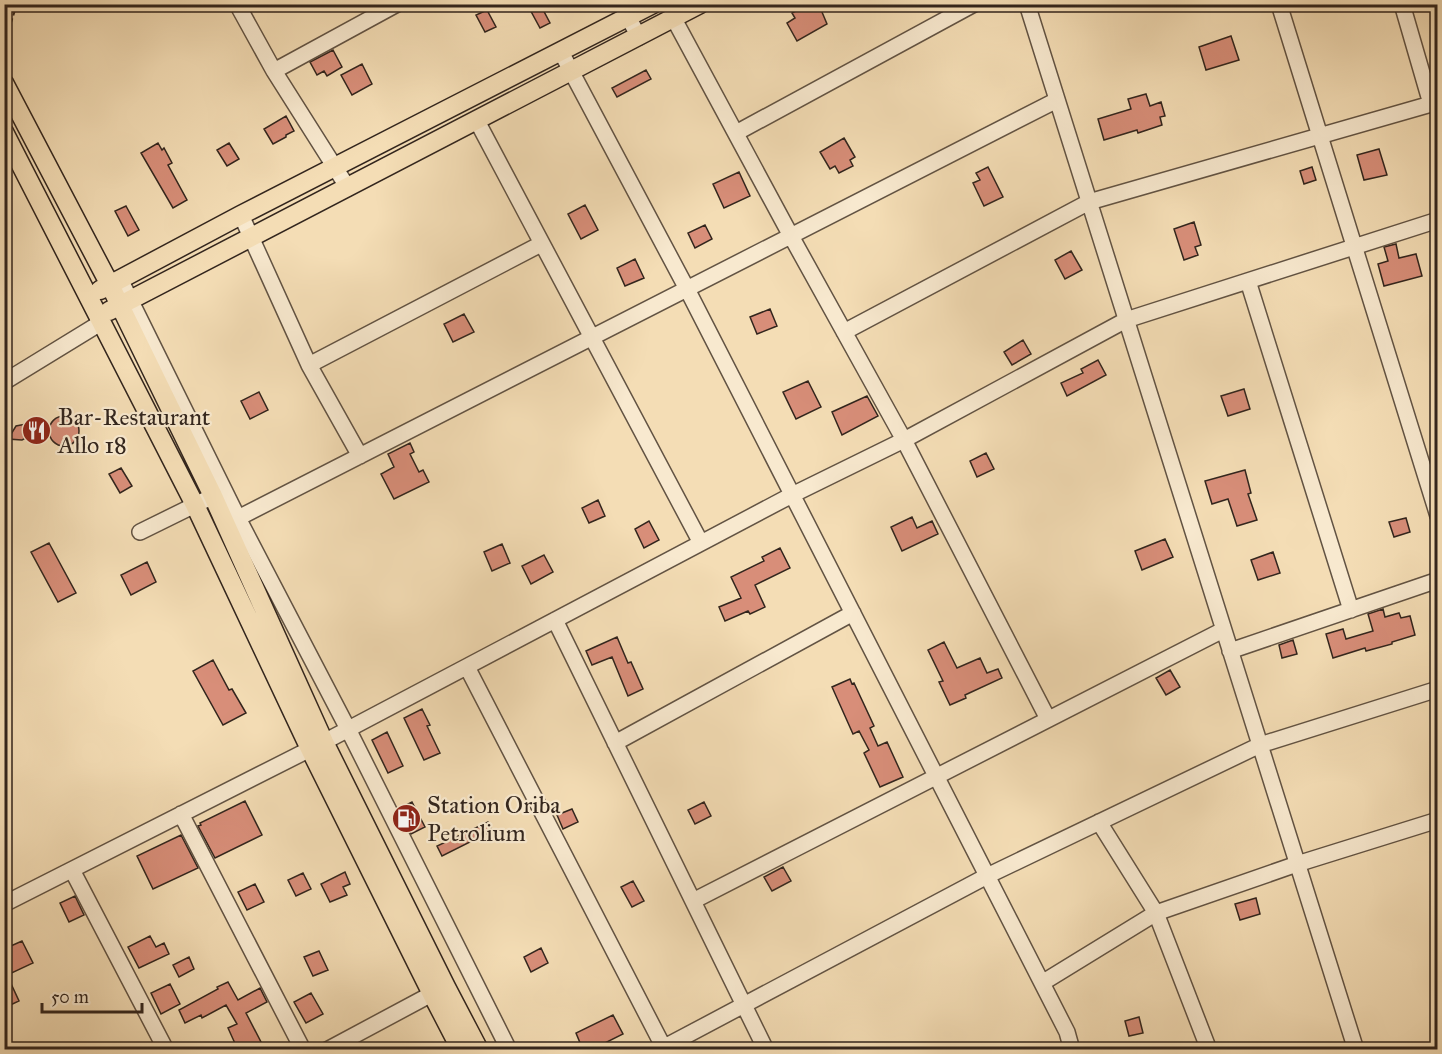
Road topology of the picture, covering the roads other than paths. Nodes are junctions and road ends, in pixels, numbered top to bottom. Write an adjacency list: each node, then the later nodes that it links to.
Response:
1 (237, 4): 13 (street)
2 (653, 4): 9 (main road)
3 (700, 4): 10 (main road)
4 (974, 4): 20 (street)
5 (1027, 4): 16 (street)
6 (1279, 4): 21 (street)
7 (1402, 4): 17 (street)
8 (392, 6): 13 (street)
9 (624, 11): 11 (street); 12 (main road)
10 (674, 19): 11 (main road); 20 (street)
11 (639, 37): 14 (main road)
12 (561, 52): 14 (street); 22 (main road)
13 (274, 71): 22 (street)
14 (571, 72): 18 (main road); 33 (street)
15 (4, 83): 32 (main road)
16 (1057, 100): 24 (street); 27 (street)
17 (1434, 103): 21 (street)
18 (477, 121): 23 (main road); 29 (street)
19 (4, 132): 34 (main road)
20 (736, 133): 27 (street)
21 (1320, 136): 24 (street); 30 (street)
22 (335, 168): 23 (street); 25 (main road)
23 (348, 188): 28 (main road)
24 (1089, 202): 37 (street); 38 (street)
25 (241, 215): 28 (street); 32 (main road)
26 (1437, 220): 30 (street)
27 (791, 236): 33 (street); 38 (street)
28 (251, 237): 35 (main road); 40 (street)
29 (541, 244): 39 (street); 40 (street)
30 (1354, 247): 31 (street); 47 (street)
31 (1248, 281): 37 (street); 52 (street)
32 (115, 282): 34 (main road); 35 (main road)
33 (687, 289): 39 (street); 44 (street)
34 (89, 296): 36 (main road)
35 (125, 303): 36 (main road); 45 (main road); 48 (street)
36 (101, 319): 41 (street); 46 (main road)
37 (1126, 320): 42 (street); 55 (street)
38 (844, 332): 42 (street)
39 (591, 338): 43 (street); 50 (street)
40 (309, 365): 43 (street)
41 (4, 382)
42 (904, 440): 44 (street); 59 (street)
43 (360, 456): 48 (street)
44 (792, 495): 50 (street); 53 (street)
45 (213, 496): 46 (street); 62 (main road)
46 (195, 505): 49 (street); 62 (main road)
47 (1437, 516)
48 (238, 518): 60 (street)
49 (140, 532)
50 (701, 543): 54 (street)
51 (1437, 580): 52 (street)
52 (1351, 610): 56 (street)
53 (853, 614): 61 (street); 64 (street)
54 (555, 620): 57 (street); 61 (street)
55 (1223, 630): 56 (street); 59 (street)
56 (1230, 651): 63 (street)
57 (467, 667): 60 (street); 77 (street)
58 (1437, 689): 63 (street)
59 (1048, 719): 64 (street)
60 (348, 729): 62 (street); 83 (street)
61 (615, 743): 71 (street)
62 (317, 745): 65 (street); 75 (main road)
63 (1260, 745): 67 (street); 68 (street)
64 (936, 777): 70 (street); 71 (street)
65 (181, 814): 69 (street); 79 (street)
66 (1437, 820): 68 (street)
67 (1099, 822): 70 (street); 73 (street)
68 (1297, 864): 73 (street); 87 (street)
69 (72, 870): 72 (street); 78 (street)
70 (987, 876): 74 (street); 76 (street)
71 (693, 901): 76 (street)
72 (4, 904)
73 (1156, 913): 74 (street); 86 (street)
74 (1042, 983): 85 (street)
75 (439, 990): 80 (street); 81 (main road); 82 (main road)
76 (744, 1004): 77 (street); 84 (street)
77 (662, 1049)
78 (166, 1050)
79 (303, 1050)
80 (327, 1050)
81 (461, 1050)
82 (479, 1050)
83 (509, 1050)
84 (766, 1050)
85 (1072, 1050)
86 (1209, 1050)
87 (1356, 1050)

